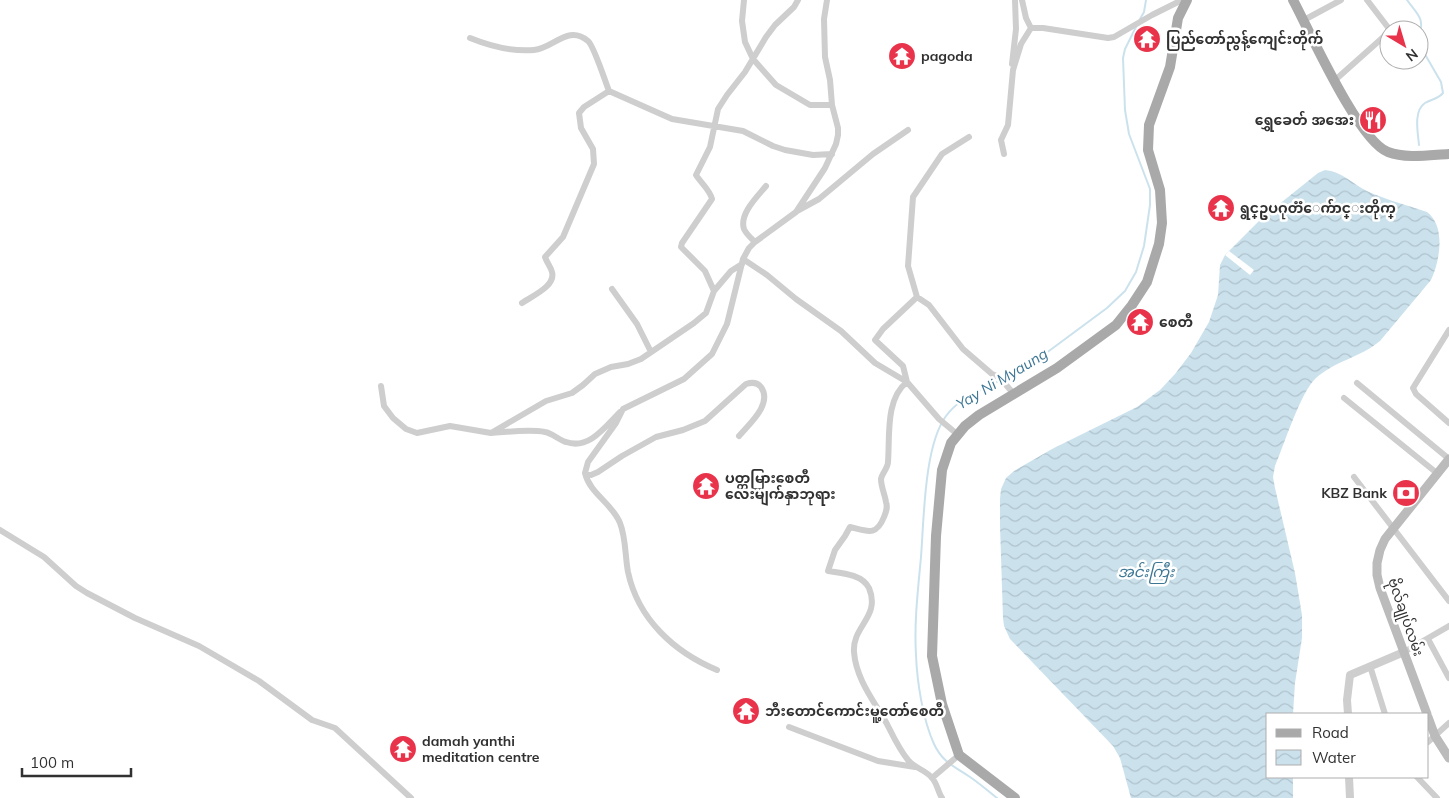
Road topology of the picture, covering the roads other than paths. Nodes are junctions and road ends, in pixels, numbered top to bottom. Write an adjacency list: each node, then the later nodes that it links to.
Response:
1 (744, 0): 16 (street)
2 (798, 0): 16 (street)
3 (827, 0): 20 (street)
4 (1014, 0): 17 (street)
5 (1022, 0): 13 (street)
6 (1182, 0): 13 (street)
7 (1187, 0): 40 (main road)
8 (1293, 0): 11 (main road)
9 (1341, 0): 11 (street)
10 (1367, 0): 12 (street)
11 (1304, 20): 18 (main road)
12 (1382, 20)
13 (1031, 28): 17 (street)
14 (470, 38): 19 (street)
15 (1379, 41): 18 (street)
16 (752, 59): 20 (street); 21 (street)
17 (1013, 70): 25 (street)
18 (1334, 81): 26 (main road)
19 (609, 91): 21 (street); 34 (street)
20 (832, 105): 24 (street)
21 (714, 125): 24 (street); 32 (street)
22 (908, 130): 28 (street)
23 (969, 137): 33 (street)
24 (832, 154): 28 (street)
25 (1004, 154)
26 (1449, 154)
27 (766, 186): 29 (street)
28 (796, 212): 29 (street)
29 (755, 242): 30 (street)
30 (743, 261): 32 (street); 37 (street); 42 (street)
31 (612, 289): 36 (street)
32 (714, 291): 36 (street)
33 (917, 297): 37 (street); 40 (street)
34 (522, 303)
35 (1449, 330): 43 (street)
36 (651, 352): 44 (street)
37 (907, 382): 45 (street); 68 (street)
38 (1357, 383): 47 (street)
39 (381, 386): 44 (street)
40 (1014, 394): 45 (main road)
41 (1344, 398): 49 (street)
42 (623, 409): 44 (street); 48 (street)
43 (1449, 423)
44 (491, 433)
45 (957, 434): 67 (main road)
46 (739, 436): 48 (street)
47 (1449, 459): 49 (main road, ဗိုလ်‌ချုပ်‌လမ်း)
48 (585, 473): 58 (street)
49 (1438, 474): 51 (main road, ဗိုလ်‌ချုပ်‌လမ်း)
50 (1354, 477): 51 (street)
51 (1393, 528): 53 (street); 56 (main road, ဗိုလ်‌ချုပ်‌လမ်း)
52 (0, 530): 73 (street)
53 (1449, 601)
54 (1449, 626): 55 (street)
55 (1428, 639): 56 (street); 59 (street)
56 (1404, 652): 57 (street); 62 (main road, ဗိုလ်‌ချုပ်‌လမ်း)
57 (1370, 666): 60 (street); 61 (street)
58 (717, 670)
59 (1449, 678)
60 (1348, 713)
61 (1385, 713)
62 (1426, 713)
63 (1449, 724): 65 (street)
64 (789, 727): 68 (street)
65 (1431, 739): 66 (main road, ဗိုလ်‌ချုပ်‌လမ်း)
66 (1449, 758)
67 (955, 759): 69 (street); 74 (main road)
68 (915, 767): 69 (street)
69 (932, 778): 72 (street)
70 (1349, 778): 75 (street)
71 (1418, 778): 76 (street)
72 (938, 796)
73 (411, 798)
74 (1015, 798)
75 (1350, 798)
76 (1436, 798)

